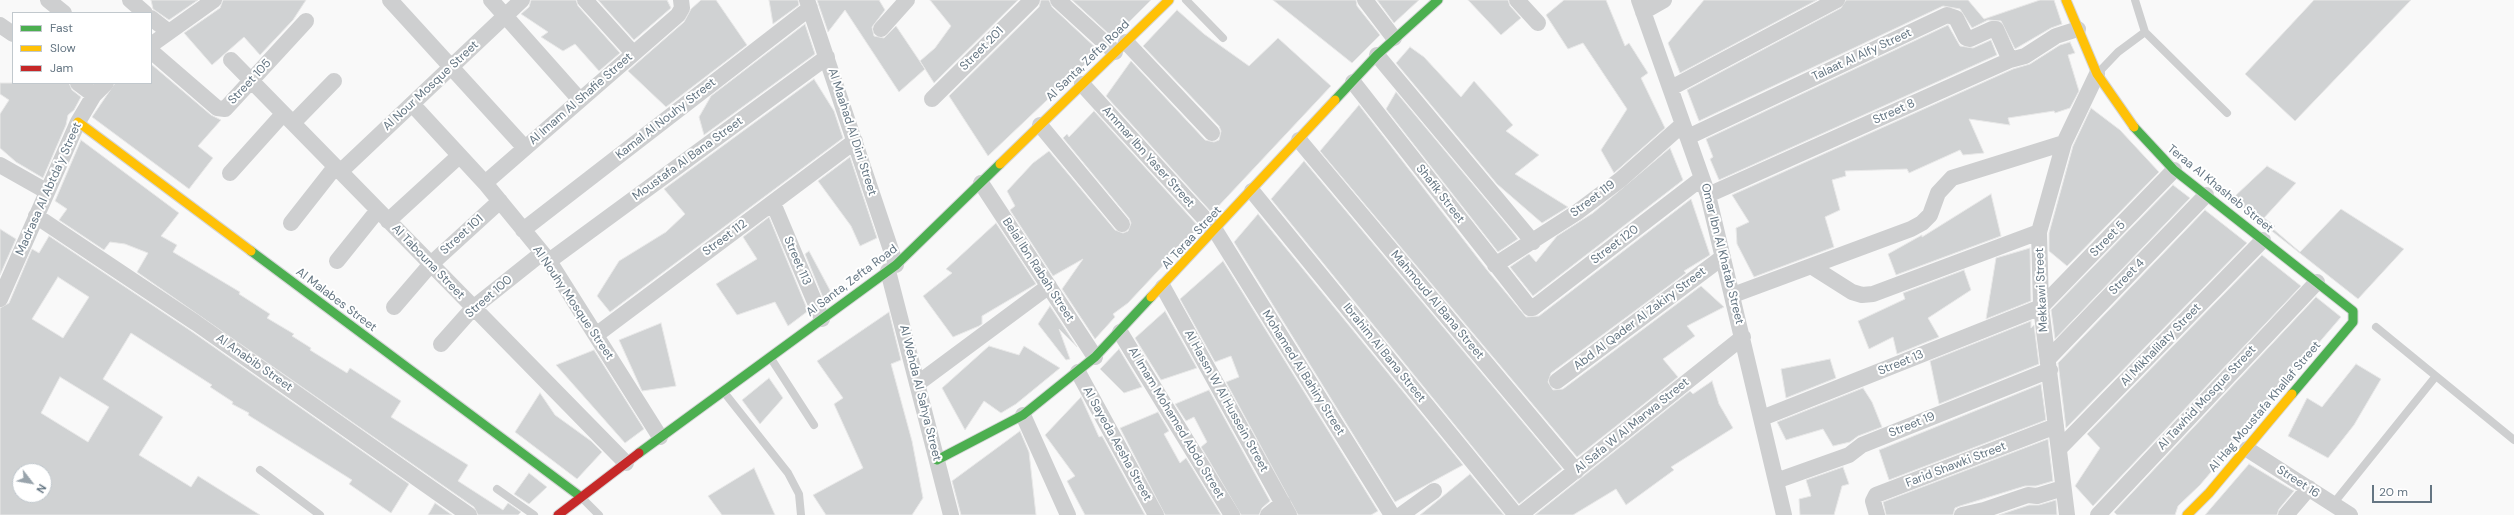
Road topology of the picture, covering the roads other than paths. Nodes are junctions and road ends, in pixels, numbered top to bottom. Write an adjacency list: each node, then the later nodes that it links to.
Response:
1 (48, 0): 23 (street)
2 (130, 0): 24 (street)
3 (214, 0): 32 (street)
4 (390, 0): 45 (street)
5 (491, 0): 25 (street)
6 (522, 0): 25 (street, Al Nour Mosque Street)
7 (585, 0): 40 (street)
8 (906, 0): 30 (street)
9 (1032, 0): 55 (street, Street 201)
10 (1058, 0): 38 (street)
11 (1169, 0): 38 (street, Al Santa, Zefta Road)
12 (1186, 0): 35 (lane)
13 (1365, 0): 36 (street)
14 (1438, 0): 36 (street, Al Teraa Street)
15 (1517, 0): 28 (street)
16 (1664, 0): 21 (street)
17 (1837, 0): 53 (street)
18 (2066, 0): 31 (street, Teraa Al Khasheb Street)
19 (2135, 0): 33 (lane)
20 (808, 4): 42 (street, Al Maahad Al Dini Street); 86 (street, Kamal Al Nouhy Street)
21 (1641, 6): 53 (street, Omar Ibn Al Khatab Street)
22 (680, 7): 40 (street, Al Imam Al Shafie Street)
23 (63, 12)
24 (144, 12)
25 (505, 16): 45 (street, Al Nour Mosque Street); 56 (street)
26 (152, 19): 32 (street)
27 (306, 21): 47 (street, Street 105)
28 (1538, 22)
29 (0, 25): 34 (street)
30 (881, 29)
31 (2078, 29): 44 (street, Street 8); 46 (street, Teraa Al Khasheb Street)
32 (169, 32): 37 (street)
33 (2145, 32): 46 (lane); 58 (lane)
34 (12, 33)
35 (1223, 38)
36 (1394, 38): 41 (street, Al Teraa Street)
37 (152, 44)
38 (1120, 47): 52 (street, Al Santa, Zefta Road); 63 (street)
39 (152, 52): 47 (street, Street 105)
40 (634, 53): 56 (street, Al Imam Al Shafie Street)
41 (1378, 56): 49 (street, Al Teraa Street); 90 (street)
42 (827, 57): 65 (street, Al Maahad Al Dini Street); 91 (street, Moustafa Al Bana Street)
43 (231, 60): 47 (street, Al Tabouna Street)
44 (2010, 60): 62 (street, Talaat Al Alfy Street); 78 (street, Street 8)
45 (451, 67): 57 (street, Al Nour Mosque Street); 67 (street)
46 (2097, 74): 66 (street, Mekkawi Street); 71 (street, Teraa Al Khasheb Street)
47 (251, 81): 59 (street, Al Tabouna Street)
48 (334, 81): 59 (street)
49 (1353, 82): 64 (street, Al Teraa Street); 95 (street, Shafik Street)
50 (79, 84): 54 (street)
51 (105, 84): 54 (street, Madrasa Al Abtda'y Street)
52 (1082, 84): 61 (street, Al Santa, Zefta Road); 87 (street, Ammar Ibn Yaser Street)
53 (1671, 88): 62 (street, Omar Ibn Al Khatab Street)
54 (94, 95): 60 (street, Madrasa Al Abtda'y Street)
55 (932, 99)
56 (580, 100): 67 (street, Al Imam Al Shafie Street)
57 (412, 104): 68 (street, Al Nouhy Mosque Street); 70 (street, Al Nour Mosque Street)
58 (2227, 114)
59 (288, 118): 70 (street, Al Tabouna Street); 72 (street)
60 (78, 122): 76 (street, Madrasa Al Abtda'y Street); 139 (street, Al Malabes Street)
61 (1040, 125): 74 (street, Al Santa, Zefta Road); 85 (street)
62 (1686, 131): 73 (street, Omar Ibn Al Khatab Street); 90 (street, Street 119)
63 (1212, 133)
64 (1299, 140): 77 (street, Al Teraa Street); 133 (street, Mahmoud Al Bana Street)
65 (855, 141): 81 (street, Street 112); 97 (street, Al Maahad Al Dini Street)
66 (2064, 143): 88 (street, Mekkawi Street); 96 (street)
67 (525, 148): 75 (street, Al Imam Al Shafie Street)
68 (459, 156): 75 (street, Al Nouhy Mosque Street); 83 (street)
69 (0, 165): 76 (street)
70 (338, 169): 83 (street, Al Tabouna Street); 84 (street, Al Nour Mosque Street)
71 (2174, 170): 79 (street, Teraa Al Khasheb Street); 106 (street, Street 5)
72 (230, 173)
73 (1702, 178): 78 (street, Omar Ibn Al Khatab Street); 103 (street, Street 120)
74 (981, 182): 97 (street, Al Santa, Zefta Road); 99 (street, Belal Ibn Rabah Street)
75 (485, 183): 80 (street, Al Nouhy Mosque Street)
76 (46, 191): 82 (street, Madrasa Al Abtda'y Street)
77 (1252, 191): 87 (street, Al Teraa Street); 155 (street, Ibrahim Al Bana Street)
78 (1708, 195): 92 (street, Omar Ibn Al Khatab Street)
79 (2206, 195): 89 (street, Teraa Al Khasheb Street); 116 (street, Street 4)
80 (500, 201): 86 (street, Al Nouhy Mosque Street); 94 (street, Street 101)
81 (773, 203): 108 (street, Street 113); 111 (street, Street 112)
82 (36, 216): 102 (street, Madrasa Al Abtda'y Street); 143 (street, Al Anabib Street)
83 (383, 216): 93 (street); 94 (street, Al Tabouna Street)
84 (291, 223)
85 (1122, 224)
86 (523, 230): 91 (street, Al Nouhy Mosque Street)
87 (1215, 230): 100 (street, Al Teraa Street); 153 (street, Mohamed Al Bahiry Street)
88 (2039, 232): 96 (street); 106 (street, Mekkawi Street)
89 (2263, 240): 98 (street, Teraa Al Khasheb Street); 128 (street, Al Mikhalilaty Street)
90 (1533, 242): 95 (street, Street 119)
91 (545, 257): 105 (street, Street 100); 111 (street, Al Nouhy Mosque Street)
92 (1723, 257): 101 (street, Omar Ibn Al Khatab Street); 119 (street, Abd Al Qader Al Zakiry Street)
93 (337, 262)
94 (431, 264): 104 (street, Street 101); 105 (street, Al Tabouna Street)
95 (1495, 265): 103 (street, Shafik Street)
96 (1811, 266): 101 (street)
97 (892, 268): 108 (street, Al Santa, Zefta Road); 120 (street, Al Wehda Al Sahya Street)
98 (2317, 282): 107 (street, Teraa Al Khasheb Street); 161 (street, Al Tawhid Mosque Street)
99 (1049, 286): 115 (street, Belal Ibn Rabah Street); 120 (street)
100 (1163, 287): 110 (street, Al Teraa Street); 141 (street, Al Hassn W Al Hussein Street)
101 (1733, 295): 112 (street, Omar Ibn Al Khatab Street)
102 (0, 299)
103 (1527, 306)
104 (394, 307)
105 (473, 308): 113 (street, Street 100); 131 (street, Al Tabouna Street)
106 (2041, 308): 116 (street, Mekkawi Street); 123 (street, Street 13)
107 (2353, 311): 129 (street, Al Hag Moustafa Khallaf Street)
108 (822, 319): 114 (street, Al Santa, Zefta Road)
109 (2376, 327): 118 (lane)
110 (1120, 332): 115 (street, Al Teraa Street); 151 (street, Al Imam Mohamed Abdo Street)
111 (596, 335): 126 (street, Al Nouhy Mosque Street)
112 (1743, 337): 123 (street, Omar Ibn Al Khatab Street); 133 (street, Al Safa W Al Marwa Street)
113 (441, 344)
114 (770, 357): 121 (street, Al Santa, Zefta Road); 124 (lane)
115 (1096, 357): 117 (street, Al Teraa Street)
116 (2049, 365): 125 (street, Mekkawi Street); 134 (street, Street 19)
117 (1078, 372): 122 (street, Al Teraa Street); 150 (street, Al Sayeda Aesha Street)
118 (2436, 376): 127 (lane); 140 (lane)
119 (1557, 381)
120 (917, 384): 130 (street, Al Wehda Al Sahya Street)
121 (723, 391): 126 (street, Al Santa, Zefta Road); 147 (lane)
122 (1023, 415): 130 (street, Al Teraa Street); 149 (street)
123 (1762, 418): 134 (street, Omar Ibn Al Khatab Street)
124 (814, 425)
125 (2056, 426): 128 (street, Mekkawi Street); 158 (street, Farid Shawki Street)
126 (660, 437): 131 (street, Al Santa, Zefta Road)
127 (2514, 440)
128 (2059, 449): 135 (street, Mekkawi Street)
129 (2247, 449): 136 (street, Street 16); 162 (street, Al Hag Moustafa Khallaf Street)
130 (937, 460): 148 (street, Al Wehda Al Sahya Street)
131 (626, 463): 139 (street, Al Santa, Zefta Road)
132 (260, 470): 142 (lane)
133 (1576, 471): 156 (street, Al Safa W Al Marwa Street)
134 (1776, 481): 157 (street, Omar Ibn Al Khatab Street)
135 (2063, 488): 159 (street); 160 (street, Mekkawi Street)
136 (2309, 488): 140 (street, Street 16); 163 (street)
137 (497, 489): 144 (lane)
138 (1434, 491): 154 (street)
139 (581, 497): 145 (street, Al Santa, Zefta Road); 146 (lane)
140 (2333, 504): 164 (street, Street 16)
141 (1286, 509): 152 (street)
142 (320, 515)
143 (469, 515)
144 (534, 515)
145 (558, 515)
146 (598, 515)
147 (801, 515)
148 (951, 515)
149 (1068, 515)
150 (1156, 515)
151 (1232, 515)
152 (1268, 515)
153 (1392, 515)
154 (1401, 515)
155 (1516, 515)
156 (1520, 515)
157 (1784, 515)
158 (1877, 515)
159 (1962, 515)
160 (2067, 515)
161 (2098, 515)
162 (2187, 515)
163 (2286, 515)
164 (2350, 515)

